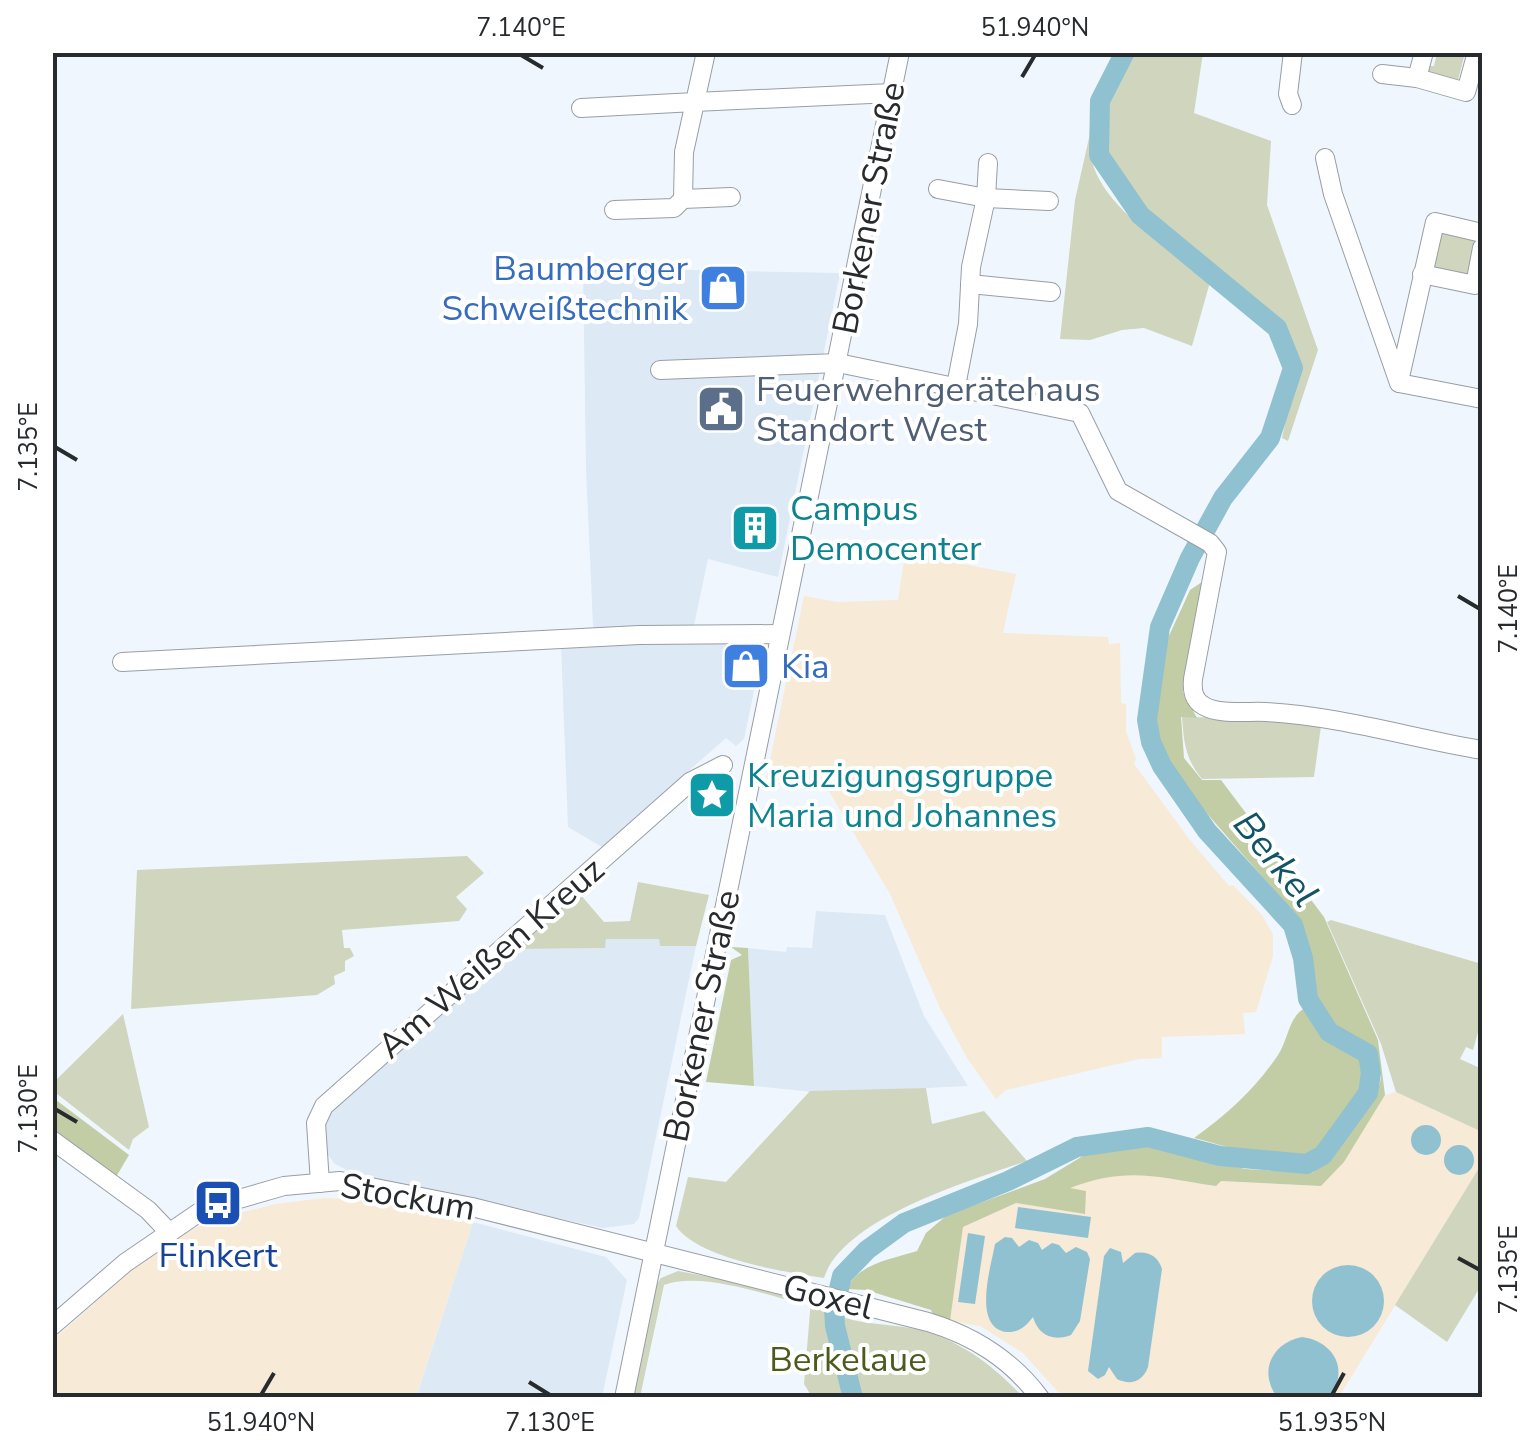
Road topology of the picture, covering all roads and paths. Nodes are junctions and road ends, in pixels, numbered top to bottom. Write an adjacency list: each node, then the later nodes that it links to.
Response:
1 (706, 52): 9 (street)
2 (900, 52): 8 (street, Borkener Straße)
3 (1293, 52): 10 (street)
4 (1424, 52): 7 (street)
5 (1476, 52): 7 (street)
6 (1382, 74): 7 (street)
7 (1417, 78)
8 (892, 93): 9 (street); 27 (street, Borkener Straße)
9 (695, 102): 11 (street); 17 (street)
10 (1292, 105)
11 (582, 108)
12 (1325, 158): 25 (street)
13 (988, 163): 16 (street)
14 (938, 189): 16 (street)
15 (731, 197): 17 (street)
16 (986, 198): 18 (street); 23 (street)
17 (682, 199): 19 (street)
18 (1049, 200)
19 (614, 210)
20 (1482, 233): 22 (street)
21 (1482, 248): 22 (street)
22 (1422, 274): 26 (street)
23 (970, 284): 24 (street); 30 (street)
24 (1051, 292)
25 (1377, 317): 26 (street); 29 (street)
26 (1410, 323): 29 (street)
27 (838, 363): 28 (street, Borkener Straße); 30 (street); 32 (street, Borkener Straße)
28 (660, 370)
29 (1399, 383): 31 (street)
30 (956, 386): 34 (street)
31 (1482, 399)
32 (780, 634): 33 (street); 39 (street, Borkener Straße)
33 (122, 662)
34 (1482, 750)
35 (722, 765): 37 (street, Am Weißen Kreuz)
36 (52, 1140): 38 (street)
37 (320, 1183): 38 (street, Stockum); 39 (street, Stockum)
38 (168, 1231): 40 (street, Stockum)
39 (652, 1254): 41 (street, Borkener Straße); 42 (street, Goxel)
40 (52, 1326)
41 (624, 1398)
42 (1040, 1398)

